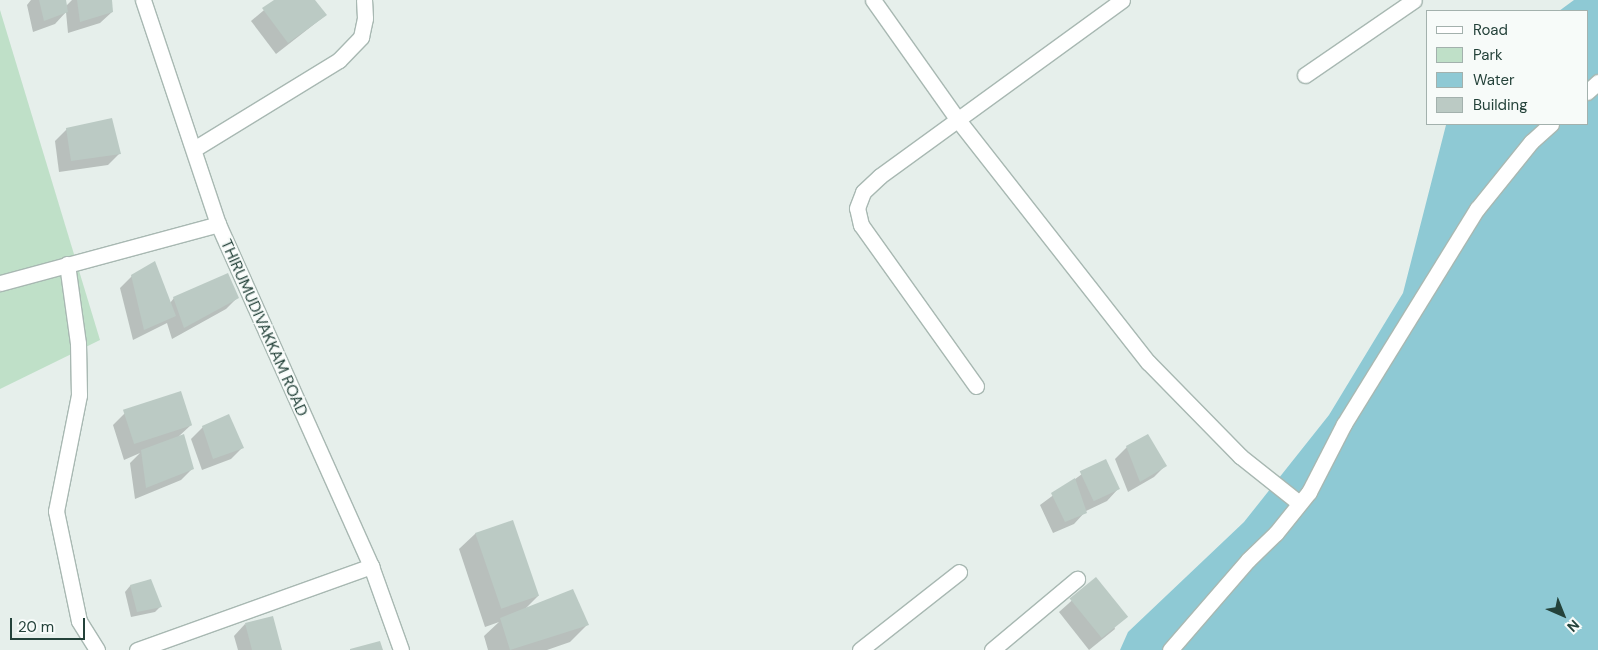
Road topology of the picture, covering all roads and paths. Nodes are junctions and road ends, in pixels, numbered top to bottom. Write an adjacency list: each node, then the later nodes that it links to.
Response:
1 (143, 0): 11 (street, THIRUMUDIVAKKAM ROAD)
2 (364, 0): 11 (street)
3 (873, 0): 9 (street)
4 (1122, 0): 9 (street)
5 (1414, 0): 6 (street)
6 (1305, 74)
7 (1598, 82): 8 (street)
8 (1588, 91)
9 (958, 120): 15 (street); 16 (street)
10 (1550, 125): 16 (street)
11 (194, 148): 12 (street, THIRUMUDIVAKKAM ROAD)
12 (218, 224): 13 (street); 17 (street, THIRUMUDIVAKKAM ROAD)
13 (66, 264): 14 (street); 20 (street)
14 (0, 283)
15 (976, 386)
16 (1299, 504): 25 (street)
17 (370, 566): 21 (street); 22 (street, THIRUMUDIVAKKAM ROAD)
18 (959, 572): 23 (street)
19 (1077, 579): 24 (street)
20 (97, 650)
21 (137, 650)
22 (401, 650)
23 (860, 650)
24 (992, 650)
25 (1170, 650)

